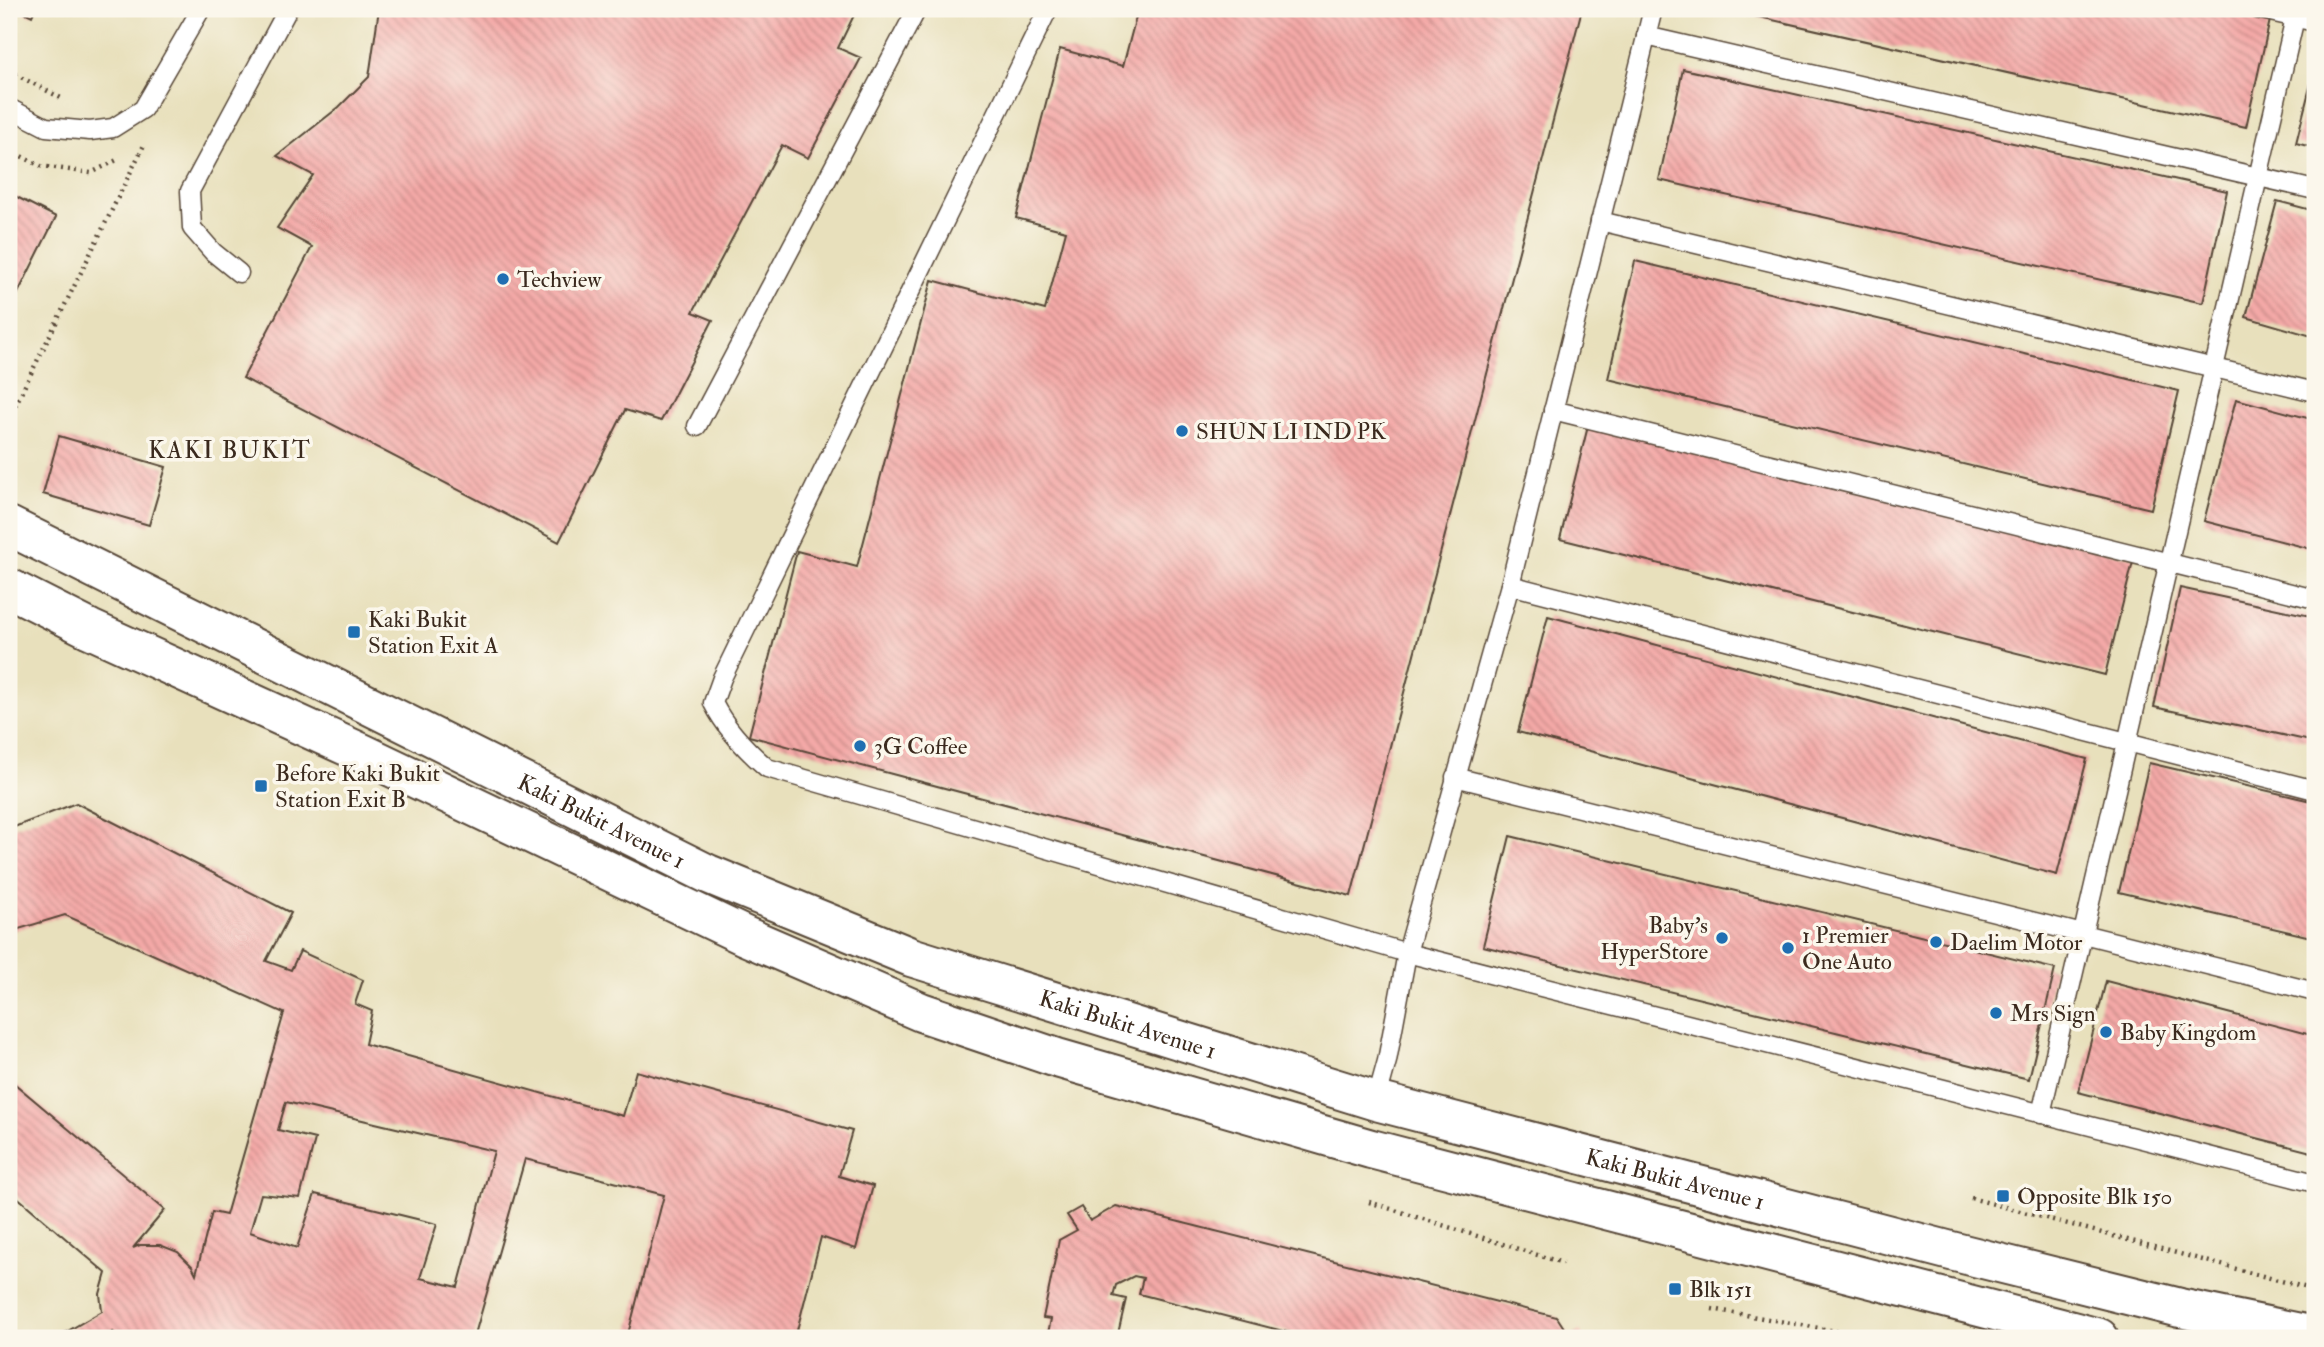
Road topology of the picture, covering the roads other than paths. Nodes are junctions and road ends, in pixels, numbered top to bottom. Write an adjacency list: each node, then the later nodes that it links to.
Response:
1 (201, 9): 10 (lane)
2 (288, 9): 14 (lane)
3 (917, 9): 18 (lane)
4 (1048, 9): 28 (lane)
5 (1653, 9): 9 (lane)
6 (2257, 9): 7 (lane)
7 (2296, 13): 8 (lane); 11 (lane)
8 (2315, 22)
9 (1646, 36): 11 (lane); 13 (lane)
10 (9, 108)
11 (2258, 176): 12 (lane); 15 (lane)
12 (2315, 190)
13 (1600, 221): 15 (lane); 17 (lane)
14 (239, 273)
15 (2214, 366): 16 (lane); 20 (lane)
16 (2315, 392)
17 (1553, 410): 20 (lane); 21 (lane)
18 (697, 426)
19 (9, 526): 30 (main road, Kaki Bukit Avenue 1)
20 (2169, 562): 23 (lane); 24 (lane)
21 (1510, 585): 24 (lane); 25 (lane)
22 (9, 587): 34 (main road, Kaki Bukit Avenue 1)
23 (2315, 599)
24 (2127, 742): 26 (lane); 27 (lane)
25 (1455, 777): 27 (lane); 28 (lane)
26 (2315, 790)
27 (2083, 934): 29 (lane); 31 (lane)
28 (1407, 953): 30 (lane); 31 (lane)
29 (2315, 992)
30 (1376, 1101): 33 (main road, Kaki Bukit Avenue 1)
31 (2041, 1114): 32 (lane)
32 (2315, 1184)
33 (2315, 1336)
34 (2099, 1338)

